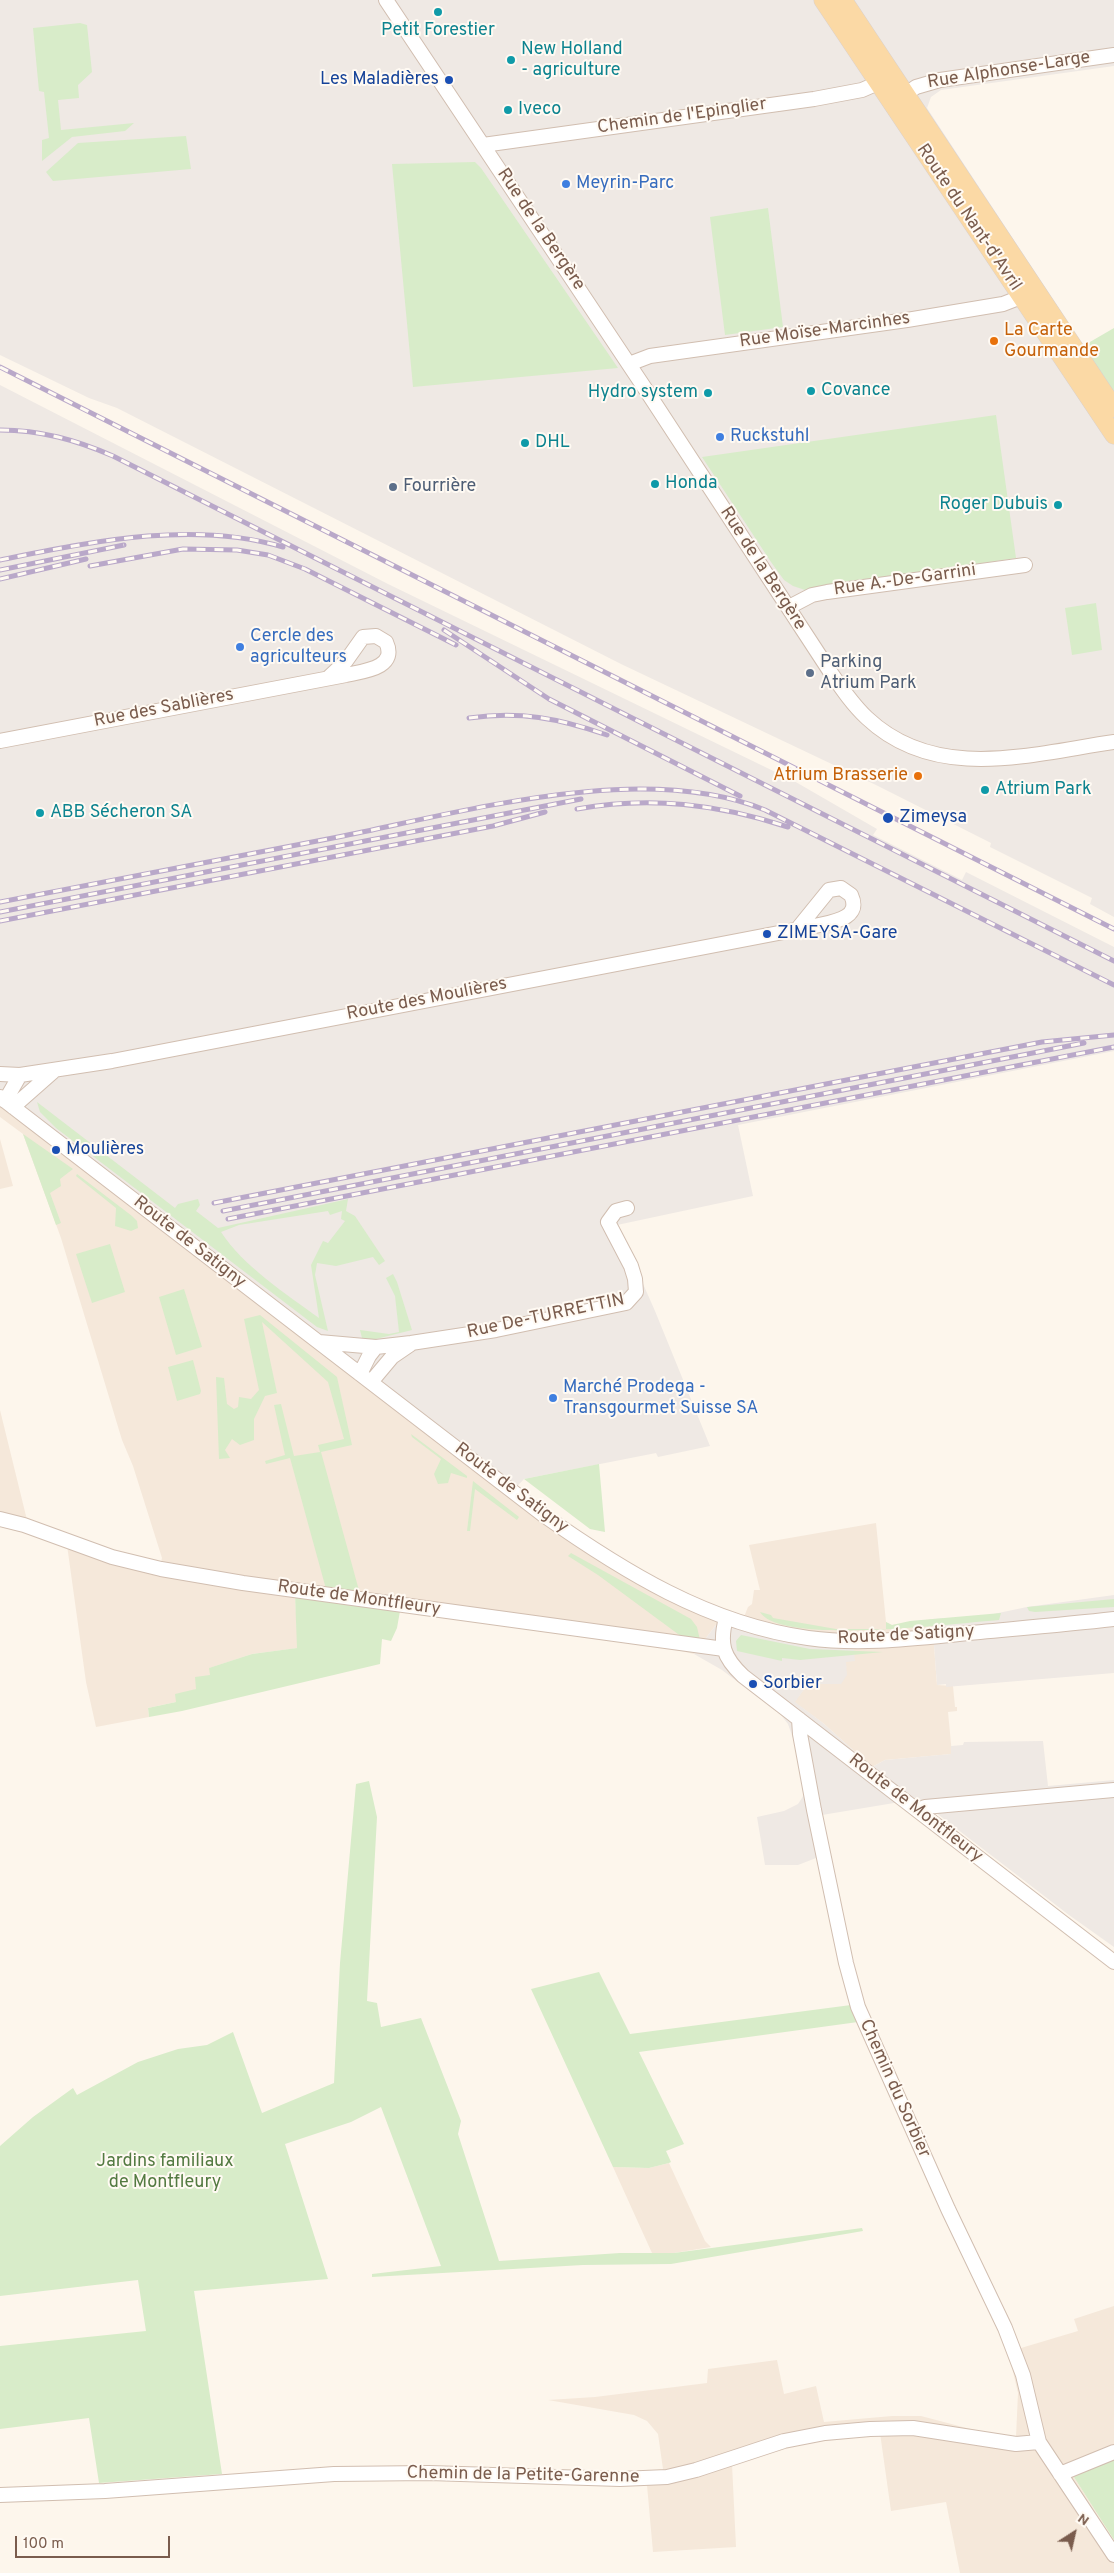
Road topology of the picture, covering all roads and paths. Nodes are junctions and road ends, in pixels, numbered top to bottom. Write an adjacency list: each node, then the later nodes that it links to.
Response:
1 (386, 0): 7 (street, Rue de la Bergère)
2 (823, 0): 5 (main road, Route du Nant-d'Avril)
3 (843, 0): 6 (main road, Route du Nant-d'Avril)
4 (1114, 55): 6 (street, Rue Alphonse-Large)
5 (878, 83): 7 (street, Chemin de l'Epinglier); 8 (main road, Route du Nant-d'Avril)
6 (906, 94): 10 (main road, Route du Nant-d'Avril)
7 (483, 145): 9 (street, Rue de la Bergère)
8 (1021, 297): 9 (street, Rue Moïse-Marcinhes); 11 (main road, Route du Nant-d'Avril)
9 (629, 364): 13 (street, Rue de la Bergère)
10 (1114, 408)
11 (1114, 435)
12 (1026, 564): 13 (street, Rue A.-De-Garrini)
13 (789, 608): 16 (street, Rue de la Bergère)
14 (328, 678): 15 (street, Rue des Sablières)
15 (0, 741)
16 (1114, 742)
17 (799, 928): 18 (street, Route des Moulières)
18 (55, 1070): 20 (street, Route des Moulières); 21 (street)
19 (0, 1074): 20 (street)
20 (20, 1075): 21 (street)
21 (6, 1101): 23 (street, Route de Satigny)
22 (627, 1208): 24 (street, Rue De-TURRETTIN)
23 (318, 1342): 25 (street, Rue De-TURRETTIN); 26 (street, Route de Satigny)
24 (412, 1343): 25 (street, Rue De-TURRETTIN); 26 (street, Rue De-TURRETTIN)
25 (376, 1347): 26 (street)
26 (366, 1378): 28 (street, Route de Satigny)
27 (0, 1518): 30 (street, Route de Montfleury)
28 (726, 1618): 29 (street, Route de Satigny); 30 (street)
29 (1114, 1620)
30 (724, 1649): 31 (street, Route de Montfleury)
31 (800, 1719): 33 (street, Route de Montfleury); 35 (street, Chemin du Sorbier)
32 (1114, 1790): 33 (street)
33 (917, 1810): 34 (street, Route de Montfleury)
34 (1114, 1962)
35 (1039, 2442): 37 (street, Chemin du Sorbier); 38 (street, Chemin de la Petite-Garenne)
36 (1114, 2452): 37 (street)
37 (1060, 2474): 39 (street, Chemin du Sorbier)
38 (0, 2495)
39 (1114, 2555)

